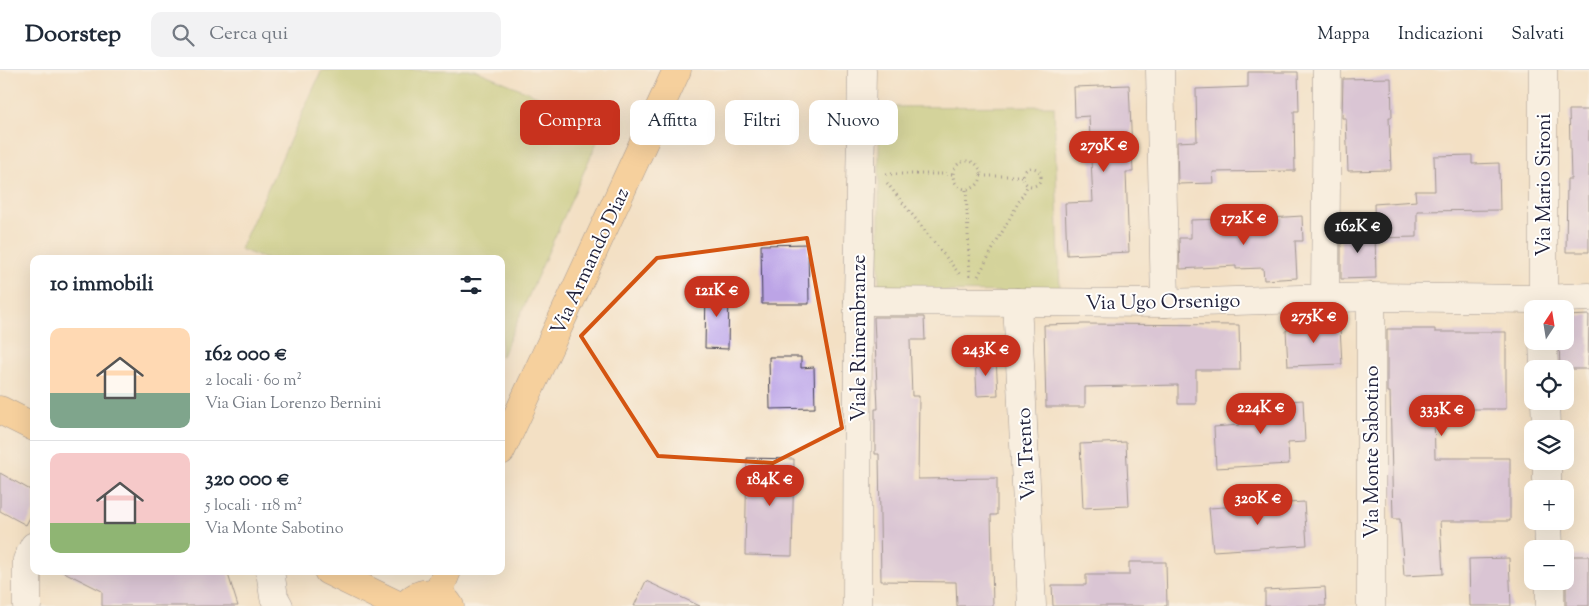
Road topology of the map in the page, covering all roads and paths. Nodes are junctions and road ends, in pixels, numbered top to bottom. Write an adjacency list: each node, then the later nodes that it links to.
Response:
1 (677, 70): 25 (main road, Via Armando Diaz)
2 (862, 70): 19 (street, Viale Rimembranze)
3 (1160, 70): 21 (street)
4 (1328, 70): 14 (street)
5 (1543, 70): 17 (street, Via Mario Sironi)
6 (952, 174): 7 (path); 10 (path); 13 (path)
7 (981, 176): 8 (path); 10 (path)
8 (1023, 176): 9 (path); 9 (path)
9 (1028, 185): 12 (path)
10 (966, 190): 11 (path)
11 (970, 279)
12 (976, 281)
13 (965, 282)
14 (1325, 298): 15 (street, Via Ugo Orsenigo); 21 (street, Via Ugo Orsenigo)
15 (1372, 298): 22 (street, Via Ugo Orsenigo); 37 (street, Via Monte Sabotino)
16 (1589, 298): 18 (street, Via Ugo Orsenigo)
17 (1542, 300)
18 (1573, 300)
19 (858, 301): 20 (street, Via Ugo Orsenigo); 35 (street, Viale Rimembranze)
20 (1017, 302): 21 (street, Via Ugo Orsenigo); 36 (street, Via Trento)
21 (1165, 303)
22 (1524, 303)
23 (0, 410): 24 (main road)
24 (30, 425)
25 (505, 443)
26 (30, 554): 31 (street)
27 (271, 575): 32 (street)
28 (336, 575): 33 (main road)
29 (1550, 590): 38 (street)
30 (444, 591): 34 (main road)
31 (27, 606)
32 (279, 606)
33 (400, 606)
34 (406, 606)
35 (858, 606)
36 (1032, 606)
37 (1371, 606)
38 (1550, 606)

